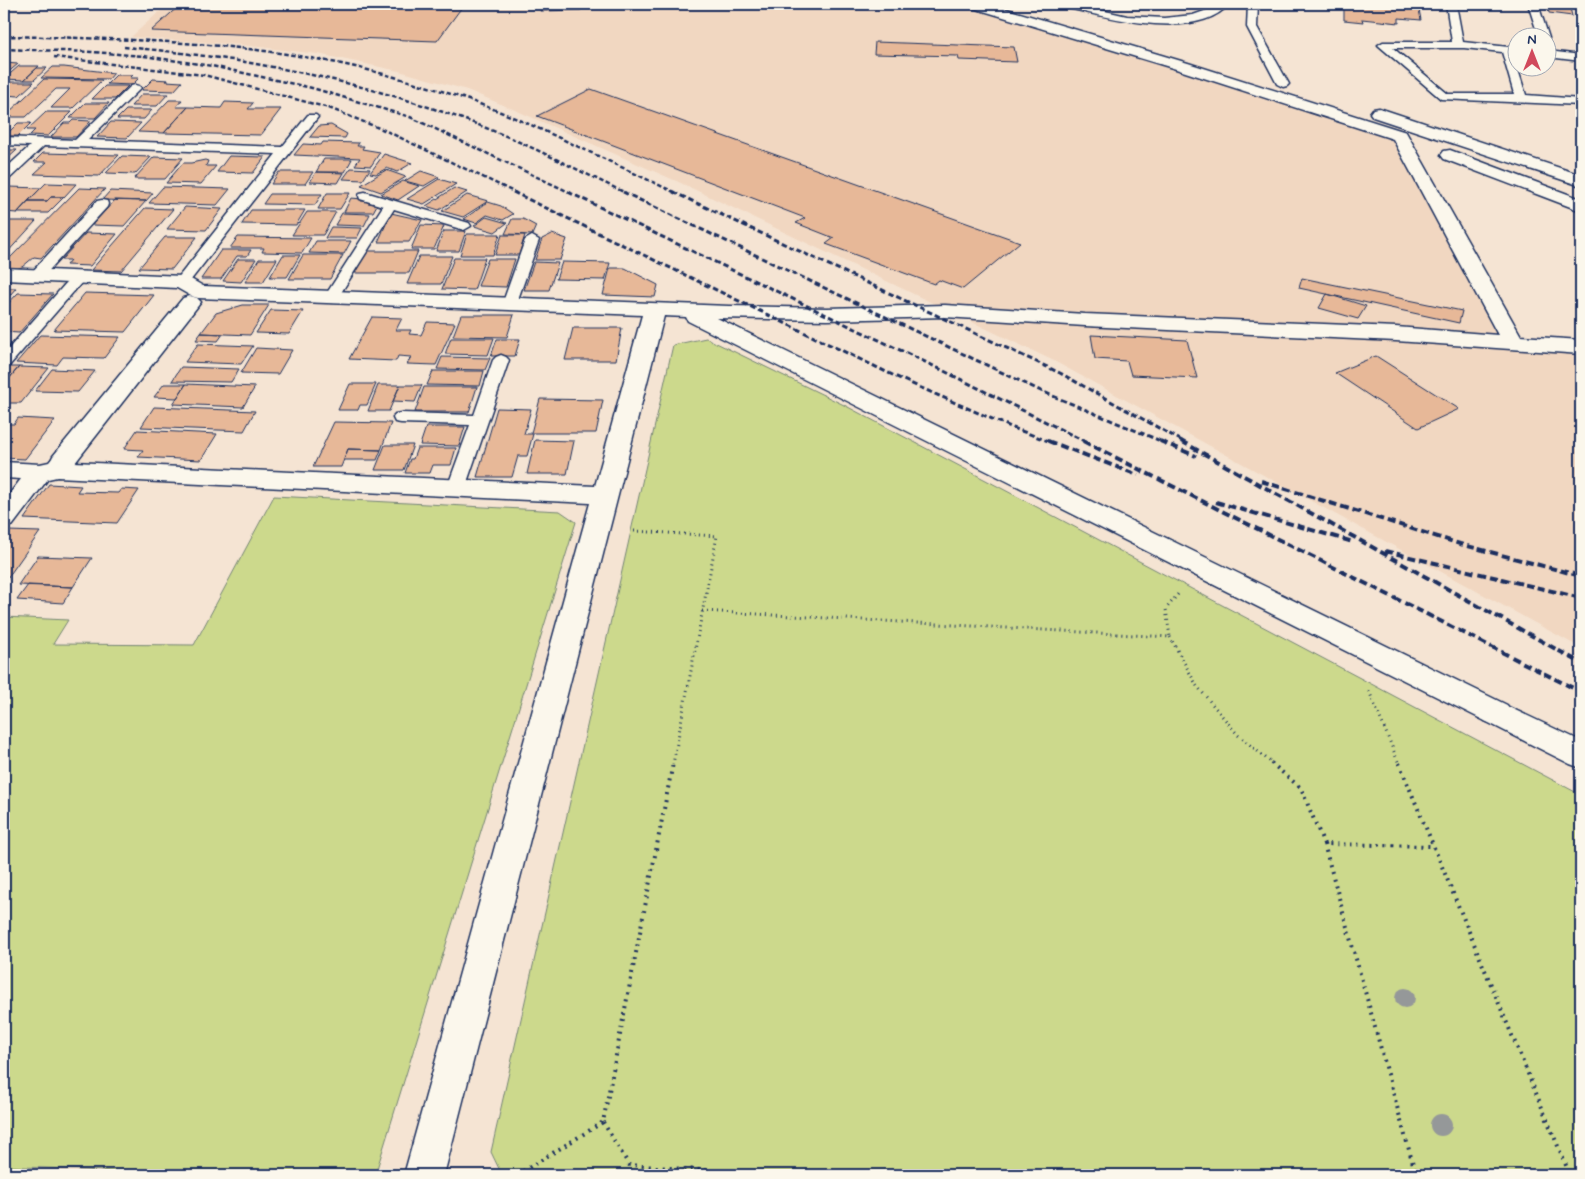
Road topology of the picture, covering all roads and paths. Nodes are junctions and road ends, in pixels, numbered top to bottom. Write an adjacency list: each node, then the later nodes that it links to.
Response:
1 (975, 4): 19 (street)
2 (1064, 4): 7 (lane)
3 (1224, 4): 7 (lane)
4 (1252, 4): 14 (lane)
5 (1451, 4): 9 (lane)
6 (1533, 4): 8 (lane)
7 (1094, 7)
8 (1541, 28)
9 (1458, 45): 10 (lane); 16 (lane)
10 (1508, 51)
11 (1558, 54): 12 (lane)
12 (1581, 58)
13 (1517, 78): 16 (lane)
14 (1283, 84): 25 (street)
15 (134, 88): 22 (lane)
16 (1521, 98): 17 (lane)
17 (1581, 102)
18 (312, 117): 23 (lane)
19 (1400, 136): 29 (street); 39 (street)
20 (4, 141): 21 (lane)
21 (40, 143): 22 (lane); 24 (lane)
22 (79, 143): 23 (lane)
23 (285, 151): 35 (lane)
24 (4, 177)
25 (1581, 181)
26 (365, 196): 28 (lane)
27 (102, 204): 33 (lane)
28 (391, 204): 30 (lane); 36 (lane)
29 (1581, 205)
30 (464, 226)
31 (532, 240): 37 (lane)
32 (4, 274): 33 (street)
33 (36, 276): 34 (street)
34 (78, 278): 35 (street); 42 (lane)
35 (190, 292): 36 (street); 45 (street)
36 (332, 296): 37 (street)
37 (510, 302): 38 (street)
38 (668, 309): 39 (street); 48 (street); 55 (street)
39 (1514, 343): 40 (street)
40 (1581, 347)
41 (501, 360): 44 (lane)
42 (4, 363)
43 (401, 418): 44 (lane)
44 (480, 420): 47 (lane)
45 (53, 468): 46 (street); 47 (street); 49 (street)
46 (4, 470)
47 (456, 488): 48 (street)
48 (605, 495): 50 (street)
49 (4, 519)
50 (596, 528): 52 (path); 59 (street)
51 (1182, 588): 53 (path)
52 (702, 611): 53 (path); 58 (path)
53 (1170, 637): 56 (path)
54 (1368, 689): 57 (path)
55 (1581, 755)
56 (1324, 844): 57 (path); 62 (path)
57 (1433, 846): 63 (path)
58 (603, 1122): 60 (path); 61 (path)
59 (424, 1175)
60 (517, 1175)
61 (768, 1175)
62 (1416, 1175)
63 (1570, 1175)

